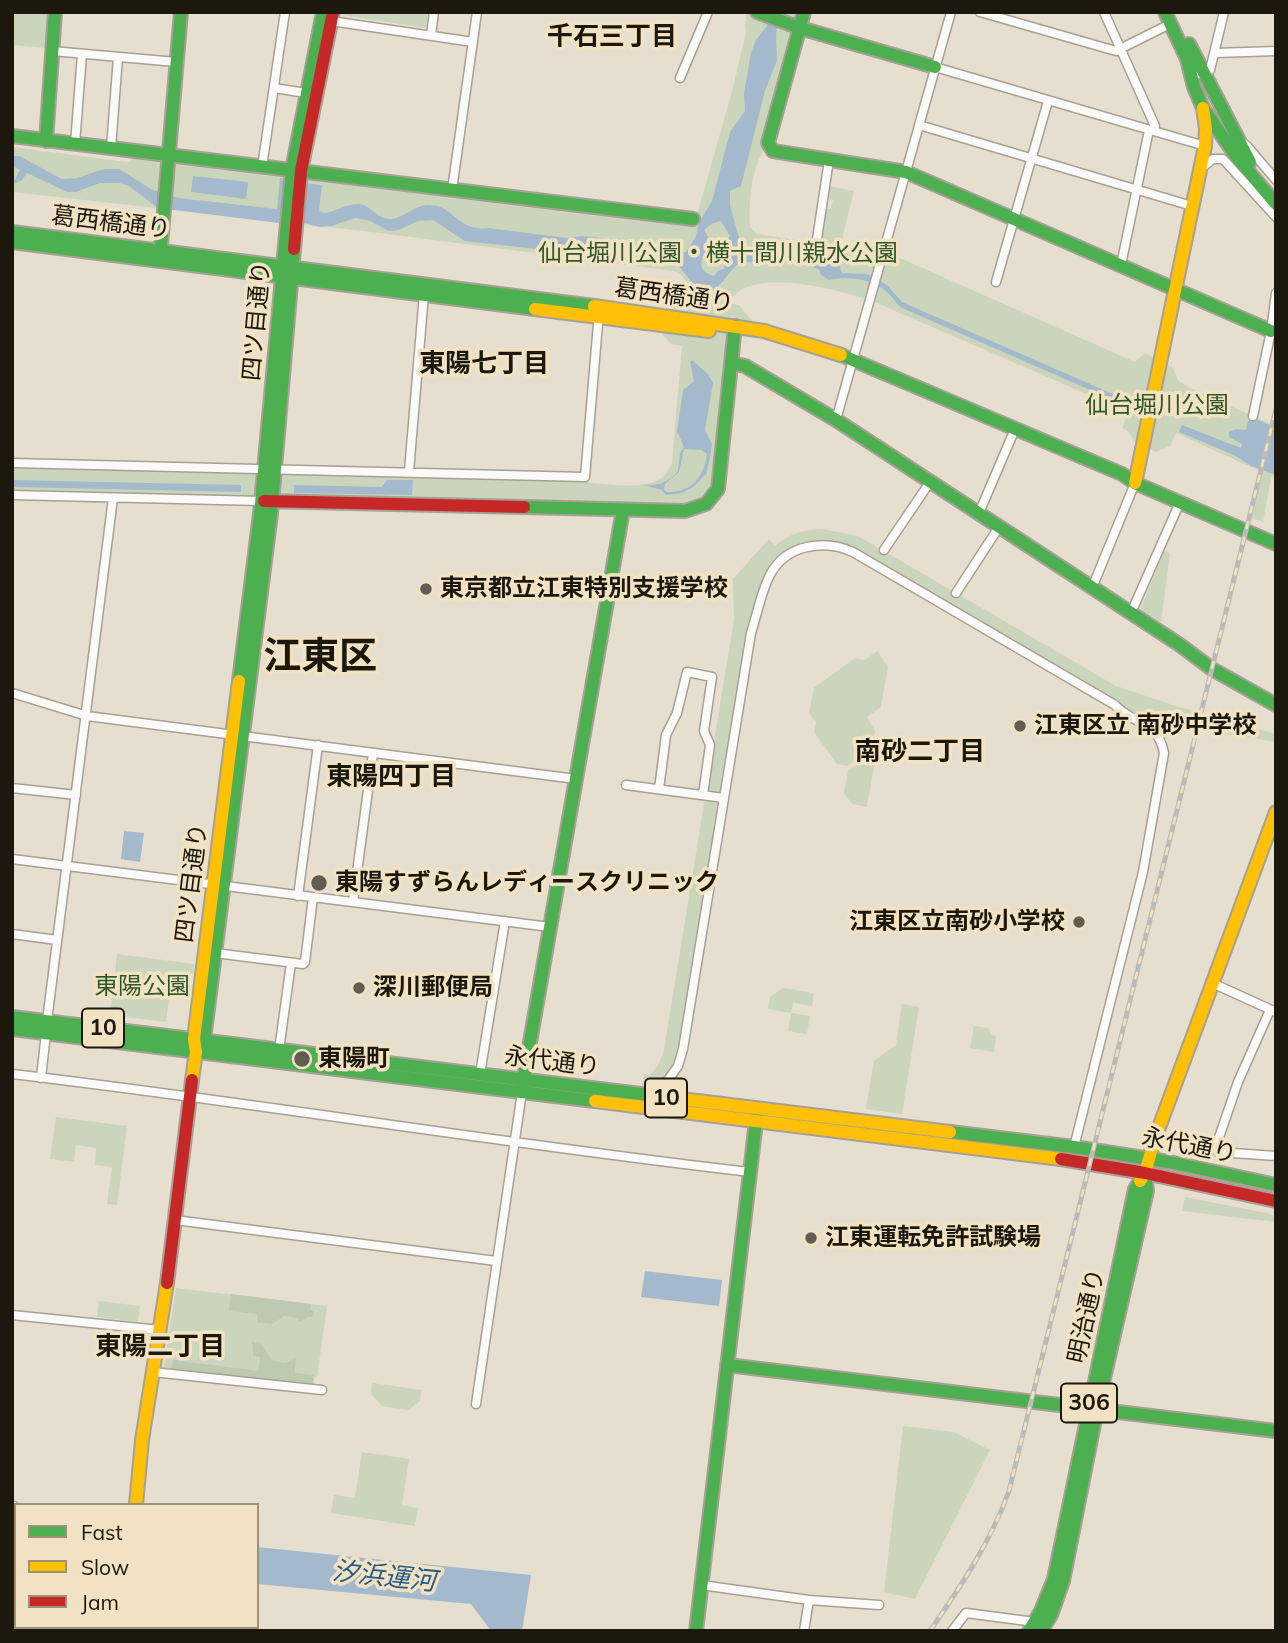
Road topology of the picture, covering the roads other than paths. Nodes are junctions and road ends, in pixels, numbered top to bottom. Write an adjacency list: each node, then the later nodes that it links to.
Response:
1 (55, 12): 19 (main road)
2 (181, 12): 24 (main road)
3 (285, 12): 28 (street)
4 (434, 12): 16 (street)
5 (477, 12): 17 (street)
6 (708, 12): 27 (street)
7 (757, 12): 15 (main road)
8 (804, 12): 15 (main road)
9 (951, 12): 25 (street)
10 (981, 12): 18 (street)
11 (1104, 12): 18 (street)
12 (1224, 12): 21 (street)
13 (329, 15): 16 (street); 29 (main road, 四ツ目通り); 49 (main road, 四ツ目通り)
14 (1170, 16): 18 (street); 26 (main road)
15 (800, 28): 25 (main road); 44 (main road)
16 (431, 35): 17 (street)
17 (473, 42): 51 (street)
18 (1120, 48): 34 (street)
19 (52, 51): 22 (street); 38 (main road)
20 (1276, 51): 21 (street)
21 (1214, 53): 26 (street)
22 (82, 54): 23 (street); 39 (street)
23 (118, 57): 24 (street); 41 (street)
24 (176, 62): 45 (main road)
25 (935, 67): 31 (street); 33 (street)
26 (1197, 73): 30 (main road); 32 (main road)
27 (680, 78)
28 (274, 88): 29 (street); 46 (street)
29 (306, 93): 49 (main road, 四ツ目通り)
30 (1215, 97): 35 (main road); 37 (main road)
31 (1048, 101): 34 (street); 42 (street)
32 (1203, 108): 35 (main road); 40 (main road)
33 (919, 125): 42 (street); 48 (street)
34 (1152, 130): 40 (street); 52 (street)
35 (1217, 130): 37 (main road); 40 (main road); 43 (main road)
36 (12, 136): 38 (main road)
37 (1235, 138): 50 (street); 53 (main road)
38 (47, 141): 39 (main road)
39 (75, 144): 41 (main road)
40 (1205, 146): 43 (main road); 47 (main road)
41 (111, 148): 45 (main road)
42 (1032, 158): 52 (street); 58 (street)
43 (1238, 159): 54 (main road)
44 (829, 160): 48 (main road); 60 (street)
45 (168, 161): 46 (main road); 62 (main road)
46 (262, 167): 49 (main road)
47 (1200, 169): 55 (main road); 56 (street)
48 (906, 172): 58 (main road); 73 (street)
49 (296, 174): 51 (main road); 64 (main road, 四ツ目通り)
50 (1276, 180)
51 (452, 190): 57 (main road)
52 (1136, 190): 55 (street); 63 (street)
53 (1276, 194)
54 (1276, 204)
55 (1192, 206): 66 (main road)
56 (1276, 217)
57 (693, 219)
58 (1014, 219): 63 (main road); 65 (street)
59 (12, 232): 62 (main road, 葛西橋通り)
60 (817, 239)
61 (12, 242): 62 (main road, 葛西橋通り)
62 (160, 256): 64 (main road, 葛西橋通り)
63 (1121, 265): 66 (main road)
64 (287, 272): 68 (main road, 葛西橋通り); 69 (main road, 葛西橋通り); 78 (main road, 四ツ目通り)
65 (996, 282)
66 (1175, 289): 71 (main road); 81 (main road)
67 (1276, 293): 71 (street)
68 (424, 294): 69 (main road, 葛西橋通り); 79 (street)
69 (599, 312): 70 (main road, 葛西橋通り); 79 (street)
70 (735, 330): 72 (main road); 73 (main road, 葛西橋通り)
71 (1271, 331): 74 (street)
72 (731, 363): 75 (main road); 86 (main road)
73 (852, 363): 75 (street); 76 (main road, 葛西橋通り); 81 (main road, 葛西橋通り)
74 (1254, 416)
75 (836, 420): 80 (main road)
76 (1012, 436): 81 (main road, 葛西橋通り); 87 (street)
77 (12, 463): 78 (street)
78 (269, 470): 79 (street); 84 (main road, 四ツ目通り)
79 (410, 471)
80 (930, 482): 87 (main road); 90 (street)
81 (1136, 483): 85 (main road, 葛西橋通り); 91 (street)
82 (12, 495): 83 (street)
83 (113, 498): 84 (street); 96 (street)
84 (267, 500): 86 (main road); 97 (main road, 四ツ目通り)
85 (1180, 502): 89 (main road, 葛西橋通り); 93 (street)
86 (622, 510): 100 (main road)
87 (979, 513): 88 (main road)
88 (999, 527): 91 (main road); 92 (street)
89 (1276, 544)
90 (884, 550)
91 (1092, 588): 93 (main road)
92 (956, 593)
93 (1131, 613): 95 (main road)
94 (12, 693): 96 (street)
95 (1276, 705)
96 (87, 716): 97 (street); 104 (street)
97 (237, 735): 98 (street); 110 (main road, 四ツ目通り)
98 (318, 745): 99 (street); 111 (street)
99 (373, 753): 100 (street); 113 (street)
100 (576, 779): 115 (main road)
101 (626, 785): 103 (street)
102 (12, 788): 104 (street)
103 (659, 789): 105 (street); 105 (street)
104 (76, 795): 109 (street)
105 (703, 795): 106 (street)
106 (724, 798): 132 (street); 135 (street)
107 (1276, 814): 120 (main road, 明治通り)
108 (12, 859): 109 (street)
109 (68, 866): 110 (street); 117 (street)
110 (218, 885): 111 (street); 118 (main road, 四ツ目通り); 125 (main road, 四ツ目通り)
111 (298, 896): 112 (street)
112 (313, 897): 113 (street); 119 (street)
113 (353, 902): 114 (street)
114 (505, 921): 115 (street); 128 (street)
115 (550, 927): 130 (main road)
116 (12, 934): 117 (street)
117 (57, 940): 123 (street)
118 (215, 954): 119 (street); 125 (main road, 四ツ目通り)
119 (291, 963): 126 (street)
120 (1212, 983): 121 (street); 137 (main road, 明治通り)
121 (1273, 1011): 136 (street)
122 (12, 1017): 123 (main road, 永代通り / 10)
123 (47, 1027): 124 (main road, 永代通り / 10); 125 (main road, 永代通り / 10); 129 (street)
124 (12, 1029)
125 (198, 1044): 126 (main road, 永代通り / 10); 130 (main road, 永代通り / 10); 131 (main road)
126 (279, 1050): 128 (main road, 永代通り / 10)
127 (12, 1074): 129 (street)
128 (480, 1074): 130 (main road, 永代通り / 10)
129 (41, 1078): 131 (street)
130 (523, 1086): 132 (main road, 永代通り / 10); 134 (street)
131 (190, 1097): 134 (street); 142 (main road)
132 (652, 1102): 133 (main road, 永代通り / 10)
133 (756, 1115): 135 (main road, 永代通り / 10); 138 (main road); 139 (main road, 永代通り / 10)
134 (514, 1141): 138 (street); 143 (street)
135 (1085, 1148): 137 (main road, 永代通り / 10)
136 (1276, 1156)
137 (1149, 1158): 139 (main road, 明治通り); 140 (main road, 永代通り / 10)
138 (750, 1172): 146 (main road)
139 (1145, 1172): 141 (main road, 永代通り / 10); 150 (main road, 明治通り / 306)
140 (1276, 1185)
141 (1276, 1201)
142 (175, 1220): 143 (street); 145 (main road)
143 (496, 1261): 149 (street)
144 (12, 1315): 145 (street)
145 (160, 1330): 147 (main road)
146 (727, 1365): 150 (main road); 153 (main road)
147 (153, 1372): 148 (street); 152 (main road)
148 (322, 1390)
149 (476, 1404)
150 (1093, 1408): 151 (main road); 156 (main road, 明治通り / 306)
151 (1276, 1431)
152 (136, 1503)
153 (701, 1585): 154 (street); 157 (main road)
154 (809, 1600): 155 (street); 158 (street)
155 (879, 1605)
156 (1035, 1628): 159 (street)
157 (696, 1631)
158 (804, 1631)
159 (951, 1631)

